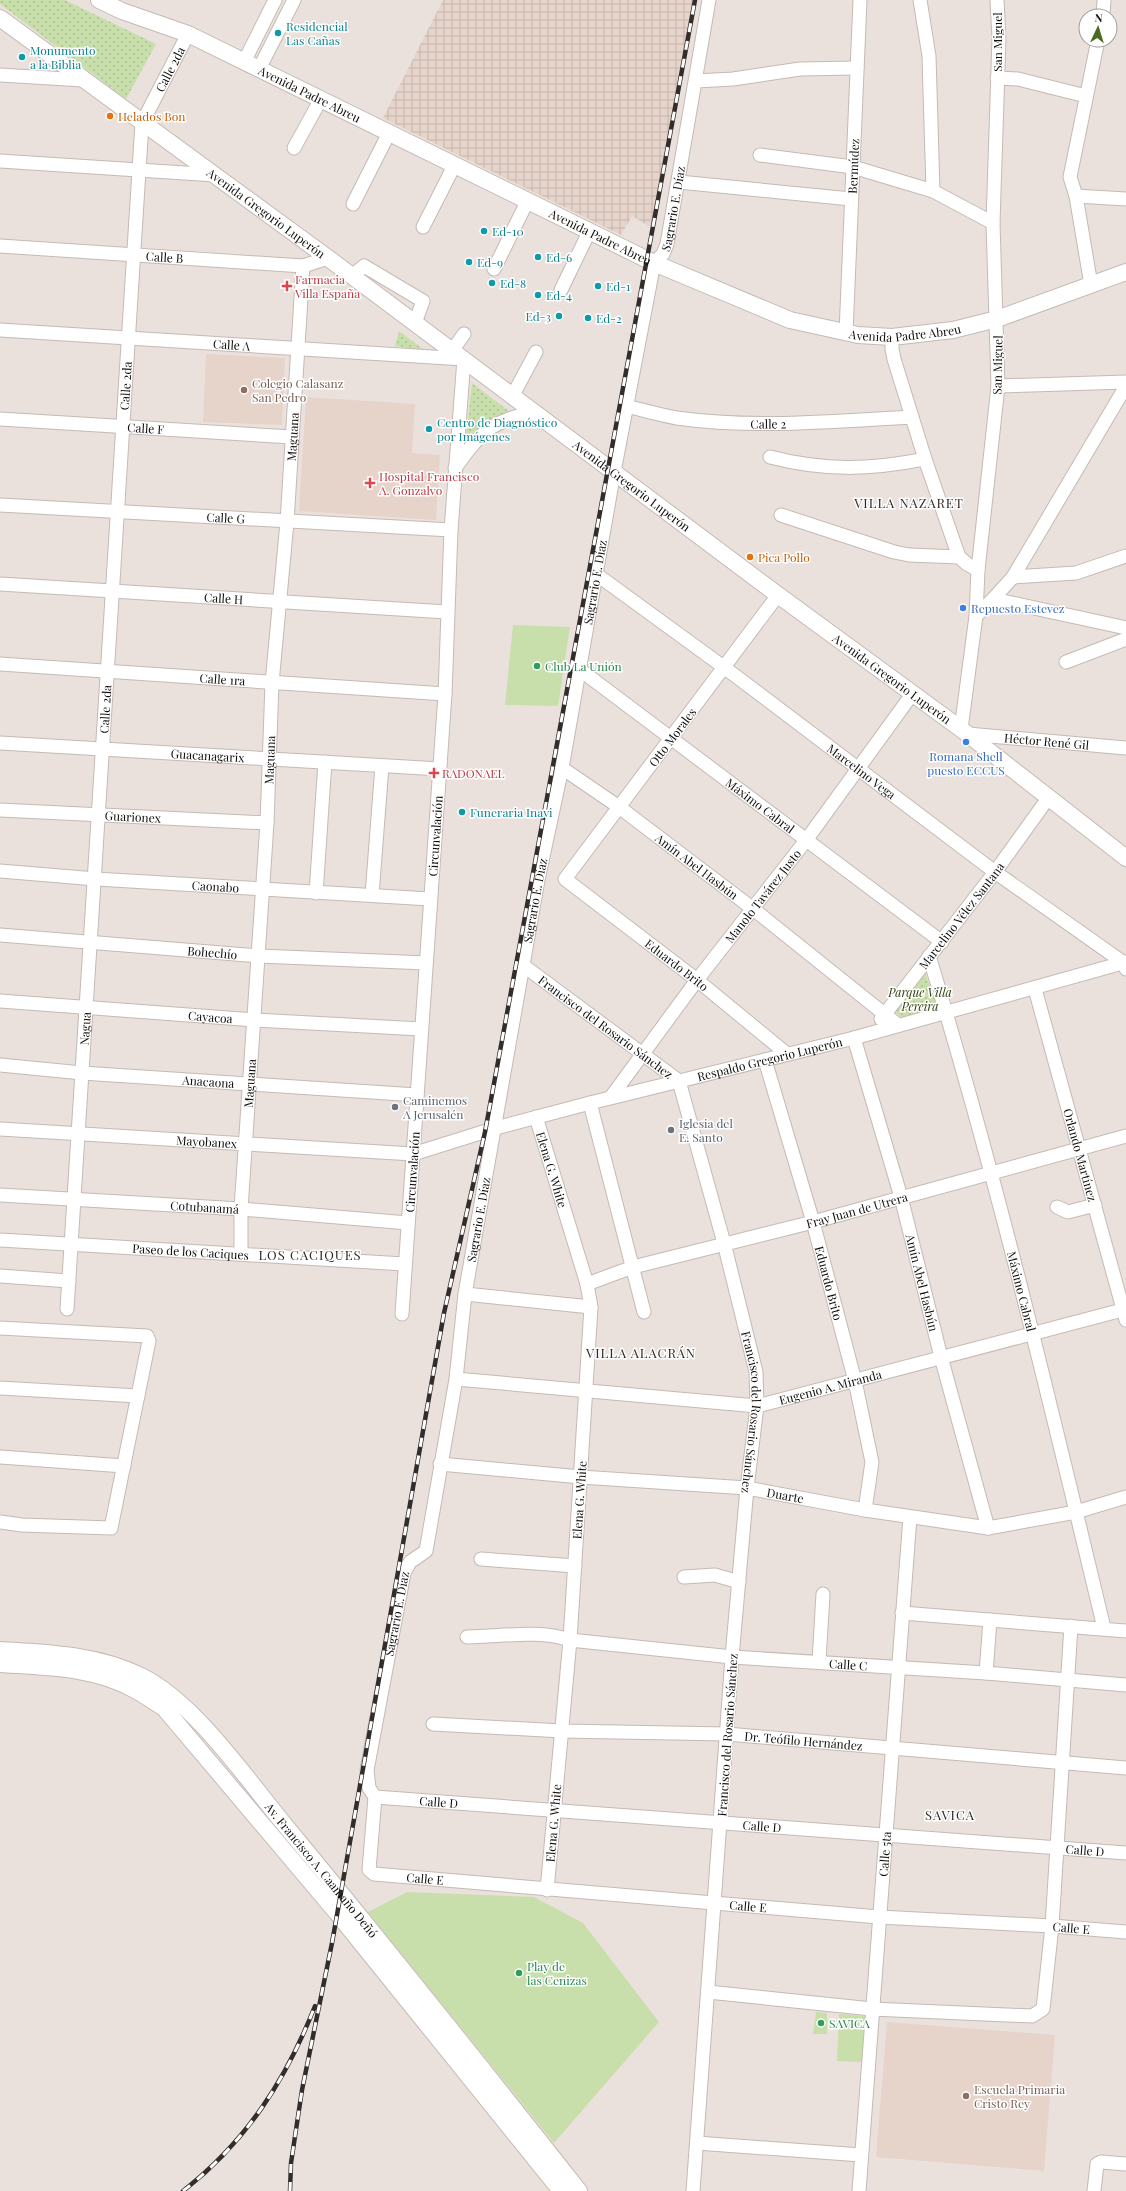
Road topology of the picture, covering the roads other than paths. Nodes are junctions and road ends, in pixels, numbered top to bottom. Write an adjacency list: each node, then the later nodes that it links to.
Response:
1 (99, 0): 9 (main road, Avenida Padre Abreu)
2 (274, 0): 11 (street)
3 (294, 0): 13 (street)
4 (709, 0): 17 (street, Sagrario E. Díaz)
5 (860, 0): 12 (street, Bermúdez)
6 (920, 0): 30 (street)
7 (997, 0): 15 (street, San Miguel)
8 (0, 18): 16 (main road, Avenida Gregorio Luperón)
9 (188, 34): 11 (main road, Avenida Padre Abreu); 20 (street, Calle 2da)
10 (1096, 48): 18 (street)
11 (244, 62): 13 (main road, Avenida Padre Abreu)
12 (857, 68): 17 (street); 26 (street, Bermúdez)
13 (259, 69): 19 (main road, Avenida Padre Abreu)
14 (0, 75): 16 (street)
15 (997, 78): 18 (street); 36 (street, San Miguel)
16 (83, 80): 20 (main road, Avenida Gregorio Luperón)
17 (696, 81): 29 (street, Sagrario E. Díaz)
18 (1086, 96): 31 (street)
19 (321, 99): 21 (main road, Avenida Padre Abreu); 22 (street)
20 (142, 123): 27 (street, Calle 2da); 28 (main road, Avenida Gregorio Luperón)
21 (389, 133): 25 (main road, Avenida Padre Abreu); 35 (street)
22 (294, 148)
23 (760, 155): 26 (street)
24 (0, 161): 27 (street)
25 (454, 166): 34 (main road, Avenida Padre Abreu); 37 (street)
26 (853, 167): 30 (street); 33 (street, Bermúdez)
27 (139, 170): 28 (street); 40 (street, Calle 2da)
28 (215, 175): 41 (main road, Avenida Gregorio Luperón)
29 (679, 182): 33 (street); 42 (street, Sagrario E. Díaz)
30 (933, 191): 36 (street)
31 (1076, 196): 32 (street); 47 (street)
32 (1126, 198)
33 (851, 199): 52 (street, Bermúdez)
34 (527, 202): 38 (main road, Avenida Padre Abreu); 44 (street)
35 (353, 204)
36 (993, 223): 49 (street, San Miguel)
37 (424, 227)
38 (589, 232): 42 (main road, Avenida Padre Abreu); 48 (street)
39 (0, 246): 40 (street, Calle B)
40 (134, 254): 43 (street, Calle B); 55 (street, Calle 2da)
41 (328, 258): 43 (street, Calle B); 46 (main road, Avenida Gregorio Luperón)
42 (654, 263): 52 (main road, Avenida Padre Abreu); 63 (street, Sagrario E. Díaz)
43 (303, 266): 56 (street, Maguana)
44 (494, 269)
45 (1126, 272): 47 (main road, Avenida Padre Abreu)
46 (352, 276): 50 (main road, Avenida Gregorio Luperón); 50 (street)
47 (1091, 285): 49 (main road, Avenida Padre Abreu)
48 (561, 290)
49 (997, 319): 54 (main road, Avenida Padre Abreu); 60 (street, San Miguel)
50 (415, 323): 58 (main road, Avenida Gregorio Luperón)
51 (0, 330): 55 (street, Calle A)
52 (846, 333): 54 (main road, Avenida Padre Abreu)
53 (464, 334): 58 (street)
54 (892, 337): 65 (street)
55 (129, 338): 56 (street, Calle A); 67 (street, Calle 2da)
56 (298, 349): 58 (street, Calle A); 68 (street, Maguana)
57 (536, 352): 62 (street)
58 (458, 355): 62 (main road, Avenida Gregorio Luperón); 71 (street, Circunvalación)
59 (1126, 382): 60 (street)
60 (998, 386): 80 (street, San Miguel)
61 (1126, 386): 82 (street)
62 (513, 395): 64 (main road, Avenida Gregorio Luperón)
63 (626, 406): 65 (street, Calle 2); 72 (street, Sagrario E. Díaz)
64 (532, 412): 71 (street); 72 (main road, Avenida Gregorio Luperón)
65 (912, 417): 70 (street)
66 (0, 419): 67 (street, Calle F)
67 (123, 426): 68 (street, Calle F); 74 (street, Calle 2da)
68 (292, 437): 76 (street, Maguana)
69 (770, 457): 70 (street)
70 (925, 459): 79 (street)
71 (455, 468): 77 (street, Circunvalación)
72 (614, 472): 81 (street, Sagrario E. Díaz); 85 (main road, Avenida Gregorio Luperón)
73 (0, 505): 74 (street, Calle G)
74 (118, 511): 76 (street, Calle G); 84 (street, Calle 2da)
75 (782, 515): 79 (street)
76 (286, 522): 77 (street, Calle G); 87 (street, Maguana)
77 (451, 530): 88 (street, Circunvalación)
78 (1126, 556): 82 (street)
79 (959, 557): 80 (street)
80 (978, 570): 89 (street, San Miguel)
81 (596, 574): 94 (street, Marcelino Vega); 95 (street, Sagrario E. Díaz)
82 (1013, 576): 86 (street)
83 (0, 584): 84 (street, Calle H)
84 (113, 592): 87 (street, Calle H); 96 (street, Calle 2da)
85 (778, 595): 94 (street, Otto Morales); 98 (main road, Avenida Gregorio Luperón)
86 (993, 599): 89 (street); 90 (street)
87 (280, 602): 88 (street, Calle H); 97 (street, Maguana)
88 (447, 612): 99 (street, Circunvalación)
89 (976, 616): 100 (street, San Miguel)
90 (1126, 628)
91 (1126, 639): 92 (street)
92 (1066, 662)
93 (0, 664): 96 (street, Calle 1ra)
94 (725, 668): 101 (street, Otto Morales); 109 (street, Marcelino Vega)
95 (580, 669): 101 (street, Máximo Cabral); 108 (street, Sagrario E. Díaz)
96 (108, 671): 97 (street, Calle 1ra); 103 (street, Calle 2da)
97 (272, 683): 99 (street, Calle 1ra); 105 (street, Maguana)
98 (913, 693): 100 (main road, Avenida Gregorio Luperón); 109 (street, Manolo Tavárez Justo)
99 (445, 694): 110 (street, Circunvalación)
100 (965, 731): 104 (street, Héctor René Gil); 111 (main road, Avenida Gregorio Luperón)
101 (671, 737): 112 (street, Otto Morales); 116 (street, Máximo Cabral)
102 (0, 743): 103 (street, Guacanagarix)
103 (103, 748): 105 (street, Guacanagarix); 114 (street, Nagua)
104 (1126, 748)
105 (269, 758): 106 (street, Guacanagarix); 115 (street, Maguana)
106 (325, 762): 107 (street, Guacanagarix); 123 (street)
107 (382, 766): 110 (street, Guacanagarix); 124 (street)
108 (562, 768): 112 (street, Amín Abel Hasbún); 134 (street, Sagrario E. Díaz)
109 (860, 768): 116 (street, Manolo Tavárez Justo); 119 (street, Marcelino Vega)
110 (440, 769): 125 (street, Circunvalación)
111 (1049, 797): 117 (main road, Avenida Gregorio Luperón); 119 (street, Marcelino Vélez Santana)
112 (619, 807): 121 (street, Otto Morales); 126 (street, Amín Abel Hasbún)
113 (0, 810): 114 (street, Guarionex)
114 (99, 815): 115 (street, Guarionex); 120 (street, Nagua)
115 (267, 823): 122 (street, Maguana)
116 (807, 839): 126 (street, Manolo Tavárez Justo); 128 (street, Máximo Cabral)
117 (1126, 858)
118 (0, 870): 120 (street, Caonabo)
119 (995, 872): 128 (street, Marcelino Vélez Santana); 133 (street, Marcelino Vega)
120 (96, 879): 122 (street, Caonabo); 129 (street, Nagua)
121 (565, 879): 135 (street, Eduardo Brito)
122 (262, 889): 123 (street, Caonabo); 130 (street, Maguana)
123 (316, 892): 124 (street, Caonabo)
124 (372, 896): 125 (street, Caonabo)
125 (430, 899): 132 (street, Circunvalación)
126 (752, 908): 135 (street, Manolo Tavárez Justo); 139 (street, Amín Abel Hasbún)
127 (0, 935): 129 (street, Bohechío)
128 (942, 942): 131 (street, Marcelino Vélez Santana)
129 (91, 943): 130 (street, Bohechío); 138 (street, Nagua)
130 (259, 956): 132 (street, Bohechío); 141 (street, Maguana)
131 (929, 956): 139 (street, Marcelino Vélez Santana); 140 (street, Máximo Cabral)
132 (426, 963): 143 (street, Circunvalación)
133 (1125, 965): 136 (street, Respaldo Gregorio Luperón)
134 (524, 966): 146 (street, Francisco del Rosario Sánchez); 157 (street, Sagrario E. Díaz)
135 (697, 980): 146 (street, Manolo Tavárez Justo); 147 (street, Eduardo Brito)
136 (1035, 989): 140 (street, Respaldo Gregorio Luperón); 162 (street, Orlando Martínez)
137 (0, 1001): 138 (street, Cayacoa)
138 (87, 1007): 141 (street, Cayacoa); 150 (street, Nagua)
139 (885, 1013): 142 (street, Amín Abel Hasbún); 144 (street, Marcelino Vélez Santana)
140 (946, 1013): 142 (street, Respaldo Gregorio Luperón); 164 (street, Máximo Cabral)
141 (255, 1020): 143 (street, Cayacoa); 152 (street, Maguana)
142 (898, 1025): 144 (street, Respaldo Gregorio Luperón)
143 (422, 1029): 153 (street, Circunvalación)
144 (871, 1032): 145 (street, Respaldo Gregorio Luperón)
145 (854, 1038): 147 (street, Respaldo Gregorio Luperón); 166 (street, Amín Abel Hasbún)
146 (641, 1054): 151 (street, Francisco del Rosario Sánchez); 154 (street, Manolo Tavárez Justo)
147 (787, 1054): 148 (street, Respaldo Gregorio Luperón)
148 (765, 1060): 151 (street, Respaldo Gregorio Luperón); 171 (street, Eduardo Brito)
149 (0, 1065): 150 (street, Anacaona)
150 (82, 1073): 152 (street, Anacaona); 159 (street, Nagua)
151 (678, 1081): 154 (street, Respaldo Gregorio Luperón); 174 (street, Francisco del Rosario Sánchez)
152 (250, 1085): 153 (street, Anacaona); 161 (street, Maguana)
153 (417, 1095): 163 (street, Circunvalación)
154 (611, 1097): 155 (street, Respaldo Gregorio Luperón)
155 (590, 1103): 156 (street, Respaldo Gregorio Luperón); 178 (street)
156 (536, 1117): 157 (street, Respaldo Gregorio Luperón); 181 (street, Elena G. White)
157 (496, 1128): 163 (street, Respaldo Gregorio Luperón); 182 (street, Sagrario E. Díaz)
158 (0, 1129): 159 (street, Mayobanex)
159 (78, 1135): 161 (street, Mayobanex); 167 (street, Nagua)
160 (1126, 1136): 162 (street, Fray Juan de Utrera)
161 (245, 1145): 163 (street, Mayobanex); 170 (street, Maguana)
162 (1080, 1149): 164 (street, Fray Juan de Utrera); 168 (street, Orlando Martínez)
163 (413, 1154): 172 (street, Circunvalación)
164 (992, 1173): 166 (street, Fray Juan de Utrera); 189 (street, Máximo Cabral)
165 (0, 1194): 167 (street, Cotubanamá)
166 (901, 1197): 171 (street, Fray Juan de Utrera); 190 (street, Amín Abel Hasbún)
167 (74, 1199): 170 (street, Cotubanamá); 175 (street, Nagua)
168 (1095, 1205): 169 (street); 186 (street, Orlando Martínez)
169 (1057, 1208)
170 (240, 1209): 172 (street, Cotubanamá); 176 (street, Maguana)
171 (813, 1222): 174 (street, Fray Juan de Utrera); 192 (street, Eduardo Brito)
172 (408, 1223): 177 (street, Circunvalación)
173 (0, 1240): 175 (street, Paseo de los Caciques)
174 (724, 1243): 178 (street, Fray Juan de Utrera); 196 (street, Francisco del Rosario Sánchez)
175 (71, 1244): 176 (street, Paseo de los Caciques); 180 (street, Nagua)
176 (241, 1253): 177 (street, Paseo de los Caciques)
177 (404, 1264): 187 (street, Circunvalación)
178 (633, 1267): 181 (street, Fray Juan de Utrera); 185 (street)
179 (0, 1276): 180 (street)
180 (69, 1281): 184 (street, Nagua)
181 (587, 1284): 183 (street, Elena G. White)
182 (466, 1294): 183 (street); 191 (street, Sagrario E. Díaz)
183 (591, 1307): 194 (street, Elena G. White)
184 (68, 1309)
185 (644, 1312)
186 (1125, 1313): 189 (street, Eugenio A. Miranda)
187 (402, 1314)
188 (0, 1328): 195 (street)
189 (1033, 1333): 190 (street, Eugenio A. Miranda); 204 (street, Máximo Cabral)
190 (940, 1357): 192 (street, Eugenio A. Miranda); 207 (street, Amín Abel Hasbún)
191 (456, 1379): 194 (street, Eugenio A. Miranda); 198 (street, Sagrario E. Díaz)
192 (855, 1381): 196 (street, Eugenio A. Miranda); 203 (street, Eduardo Brito)
193 (0, 1388): 195 (street)
194 (586, 1391): 196 (street, Eugenio A. Miranda); 200 (street, Elena G. White)
195 (138, 1396): 199 (street)
196 (757, 1406): 201 (street, Francisco del Rosario Sánchez)
197 (0, 1457): 199 (street)
198 (440, 1464): 200 (street, Duarte); 234 (street, Sagrario E. Díaz)
199 (124, 1466): 206 (street)
200 (581, 1477): 201 (street, Duarte); 209 (street, Elena G. White)
201 (747, 1488): 203 (street, Duarte); 211 (street, Francisco del Rosario Sánchez)
202 (1126, 1497): 204 (street, Duarte)
203 (865, 1510): 205 (street, Duarte)
204 (1076, 1512): 207 (street, Duarte); 216 (street, Máximo Cabral)
205 (910, 1518): 207 (street, Duarte); 213 (street, Calle 5ta)
206 (0, 1522)
207 (988, 1528)
208 (480, 1559): 209 (street)
209 (575, 1566): 219 (street, Elena G. White)
210 (684, 1577): 211 (street)
211 (739, 1582): 221 (street, Francisco del Rosario Sánchez)
212 (823, 1594): 222 (street)
213 (902, 1613): 214 (street); 224 (street, Calle 5ta)
214 (990, 1620): 215 (street); 225 (street)
215 (1071, 1626): 216 (street); 226 (street)
216 (1104, 1628): 217 (street)
217 (1126, 1631)
218 (467, 1637): 219 (street, Calle C)
219 (570, 1640): 221 (street, Calle C); 229 (street, Elena G. White)
220 (0, 1650): 251 (main road, Av. Francisco A. Caamaño Deñó)
221 (732, 1657): 222 (street, Calle C); 230 (street, Francisco del Rosario Sánchez)
222 (819, 1661): 224 (street, Calle C)
223 (0, 1664): 250 (main road, Av. Francisco A. Caamaño Deñó)
224 (898, 1668): 225 (street, Calle C); 231 (street, Calle 5ta)
225 (986, 1673): 226 (street, Calle C)
226 (1068, 1681): 227 (street, Calle C); 232 (street)
227 (1126, 1684)
228 (433, 1724): 229 (street, Dr. Teófilo Hernández)
229 (562, 1731): 230 (street, Dr. Teófilo Hernández); 235 (street, Elena G. White)
230 (728, 1734): 231 (street, Dr. Teófilo Hernández); 236 (street, Francisco del Rosario Sánchez)
231 (892, 1748): 232 (street, Dr. Teófilo Hernández); 237 (street, Calle 5ta)
232 (1062, 1762): 233 (street, Dr. Teófilo Hernández); 238 (street)
233 (1126, 1768)
234 (375, 1796): 235 (street, Calle D); 240 (street, Calle E)
235 (554, 1811): 236 (street, Calle D); 240 (street, Elena G. White)
236 (720, 1823): 237 (street, Calle D); 241 (street, Francisco del Rosario Sánchez)
237 (886, 1836): 238 (street, Calle D); 242 (street, Calle 5ta)
238 (1057, 1848): 239 (street, Calle D); 243 (street)
239 (1126, 1853)
240 (547, 1890): 241 (street, Calle E)
241 (715, 1905): 242 (street, Calle E); 245 (street, Francisco del Rosario Sánchez)
242 (879, 1918): 243 (street, Calle E); 246 (street, Calle 5ta)
243 (1052, 1926): 244 (street, Calle E); 246 (street)
244 (1126, 1932)
245 (708, 1992): 246 (street); 247 (street, Francisco del Rosario Sánchez)
246 (872, 2009): 248 (street, Calle 5ta)
247 (697, 2143): 248 (street); 252 (street, Francisco del Rosario Sánchez)
248 (861, 2155): 253 (street, Calle 5ta)
249 (1126, 2164): 254 (street)
250 (561, 2191)
251 (579, 2191)
252 (693, 2191)
253 (859, 2191)
254 (1094, 2191)

